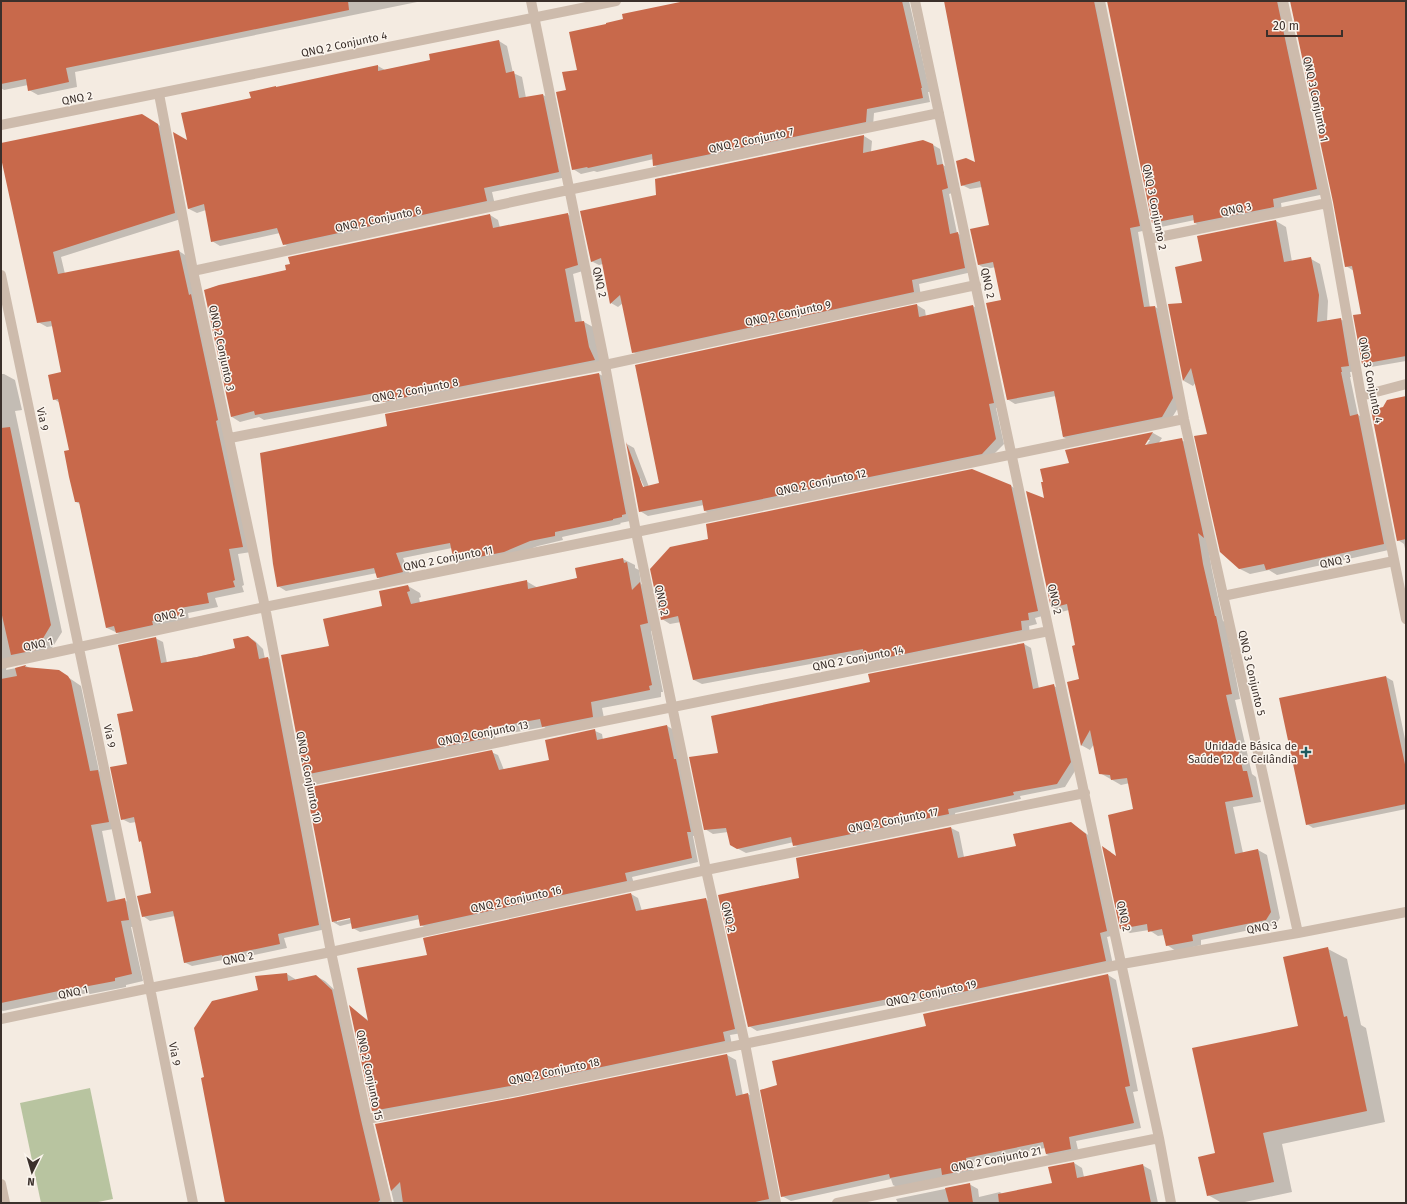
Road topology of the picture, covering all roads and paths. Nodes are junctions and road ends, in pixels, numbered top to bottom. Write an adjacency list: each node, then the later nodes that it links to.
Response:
1 (530, 1): 6 (street, QNQ 2)
2 (616, 1): 6 (street, QNQ 2 Conjunto 4)
3 (915, 1): 8 (street, QNQ 2)
4 (1100, 1): 12 (street, QNQ 3 Conjunto 2)
5 (1283, 1): 11 (street, QNQ 3 Conjunto 1)
6 (534, 17): 7 (street, QNQ 2 Conjunto 4); 10 (street, QNQ 2)
7 (159, 94): 9 (street, QNQ 2); 13 (street, QNQ 2 Conjunto 3)
8 (939, 113): 10 (street, QNQ 2 Conjunto 7); 15 (street, QNQ 2)
9 (1, 125)
10 (568, 190): 13 (street, QNQ 2 Conjunto 6); 17 (street, QNQ 2)
11 (1327, 203): 12 (street, QNQ 3); 19 (street, QNQ 3 Conjunto 4)
12 (1149, 239): 20 (street, QNQ 3 Conjunto 2)
13 (193, 271): 21 (street, QNQ 2 Conjunto 3)
14 (1, 275): 16 (street, Via 9)
15 (976, 285): 17 (street, QNQ 2 Conjunto 9); 22 (street, QNQ 2)
16 (4, 307): 29 (street, Via 9)
17 (605, 365): 21 (street, QNQ 2 Conjunto 8); 23 (street, QNQ 2)
18 (1406, 384): 19 (street)
19 (1361, 396): 24 (street, QNQ 3 Conjunto 4)
20 (1184, 418): 22 (street); 25 (street, QNQ 3 Conjunto 5)
21 (230, 438): 26 (street, QNQ 2 Conjunto 3)
22 (1012, 455): 23 (street, QNQ 2 Conjunto 12); 28 (street, QNQ 2)
23 (636, 532): 26 (street, QNQ 2 Conjunto 11); 31 (street, QNQ 2)
24 (1394, 561): 25 (street, QNQ 3); 27 (street)
25 (1222, 596): 36 (street, QNQ 3 Conjunto 5)
26 (265, 607): 29 (street, QNQ 2); 32 (street, QNQ 2 Conjunto 10)
27 (1406, 619)
28 (1050, 631): 31 (street, QNQ 2 Conjunto 14); 33 (street, QNQ 2)
29 (79, 647): 30 (street, QNQ 1); 39 (street, Via 9)
30 (1, 664)
31 (672, 708): 32 (street, QNQ 2 Conjunto 13); 34 (street, QNQ 2)
32 (298, 783): 37 (street, QNQ 2 Conjunto 10)
33 (1084, 793): 34 (street, QNQ 2 Conjunto 17); 38 (street, QNQ 2)
34 (706, 870): 37 (street, QNQ 2 Conjunto 16); 41 (street, QNQ 2)
35 (1406, 912): 36 (street, QNQ 3)
36 (1298, 933): 38 (street, QNQ 3)
37 (331, 952): 39 (street, QNQ 2); 42 (street, QNQ 2 Conjunto 15)
38 (1122, 964): 41 (street, QNQ 2 Conjunto 19); 43 (street, QNQ 2)
39 (150, 988): 40 (street, QNQ 1); 46 (street, Via 9)
40 (1, 1019)
41 (745, 1044): 42 (street, QNQ 2 Conjunto 18); 48 (street, QNQ 2)
42 (367, 1119): 47 (street, QNQ 2 Conjunto 15)
43 (1159, 1138): 49 (street, QNQ 2 Conjunto 21); 50 (street, QNQ 2)
44 (2, 1189): 45 (street)
45 (5, 1203)
46 (193, 1203)
47 (387, 1203)
48 (776, 1203)
49 (837, 1203)
50 (1171, 1203)

